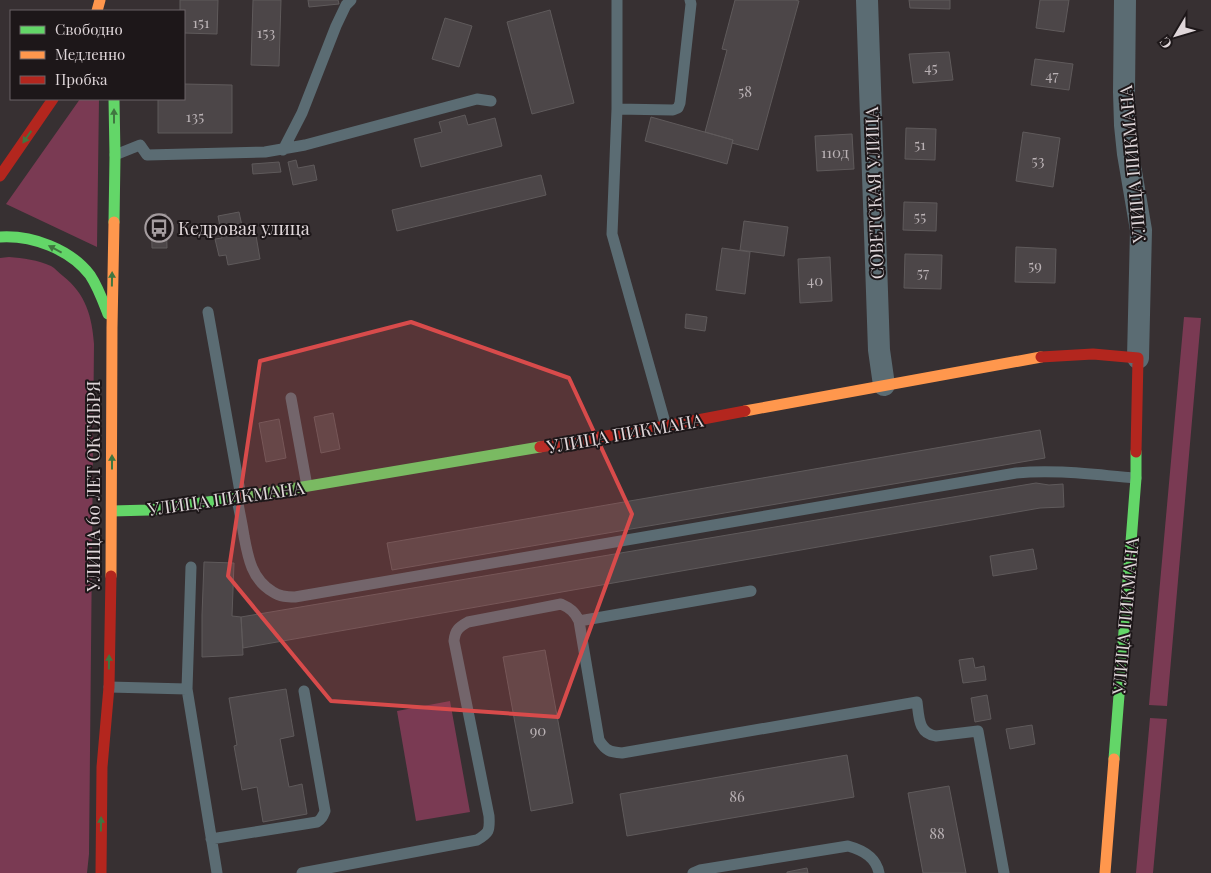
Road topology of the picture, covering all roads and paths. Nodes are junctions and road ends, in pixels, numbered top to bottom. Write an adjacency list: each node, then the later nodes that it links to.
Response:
1 (351, 0): 10 (lane)
2 (617, 0): 9 (lane)
3 (690, 0): 9 (lane)
4 (867, 0): 17 (street, СОВЕТСКАЯ УЛИЦА)
5 (1125, 0): 16 (street, УЛИЦА ПИКМАНА)
6 (52, 100): 12 (street, one-way to 12)
7 (114, 100): 11 (street, УЛИЦА 60 ЛЕТ ОКТЯБРЯ, one-way to 7)
8 (491, 101): 10 (lane)
9 (617, 109): 19 (lane)
10 (283, 150): 11 (lane)
11 (115, 156): 15 (street, УЛИЦА 60 ЛЕТ ОКТЯБРЯ, one-way to 11)
12 (0, 176)
13 (0, 237): 15 (street, one-way to 13)
14 (208, 312): 22 (lane)
15 (112, 328): 23 (street, УЛИЦА 60 ЛЕТ ОКТЯБРЯ, one-way to 15)
16 (1138, 358): 17 (street, УЛИЦА ПИКМАНА); 20 (street, УЛИЦА ПИКМАНА)
17 (884, 385): 19 (street, УЛИЦА ПИКМАНА)
18 (291, 398): 21 (lane)
19 (666, 426): 21 (street, УЛИЦА ПИКМАНА)
20 (1136, 478): 22 (lane); 37 (street, УЛИЦА ПИКМАНА)
21 (306, 486): 22 (street, УЛИЦА ПИКМАНА)
22 (239, 497): 23 (street, УЛИЦА ПИКМАНА)
23 (112, 510): 27 (street, УЛИЦА 60 ЛЕТ ОКТЯБРЯ, one-way to 23)
24 (191, 567): 28 (lane)
25 (751, 590): 26 (lane)
26 (579, 621): 33 (lane); 36 (lane)
27 (108, 687): 28 (lane); 31 (street, УЛИЦА 60 ЛЕТ ОКТЯБРЯ, one-way to 27)
28 (187, 689): 30 (lane)
29 (304, 691): 30 (lane)
30 (212, 839): 32 (lane)
31 (100, 873)
32 (217, 873)
33 (302, 873)
34 (693, 873): 35 (lane)
35 (879, 873)
36 (1004, 873)
37 (1105, 873)

